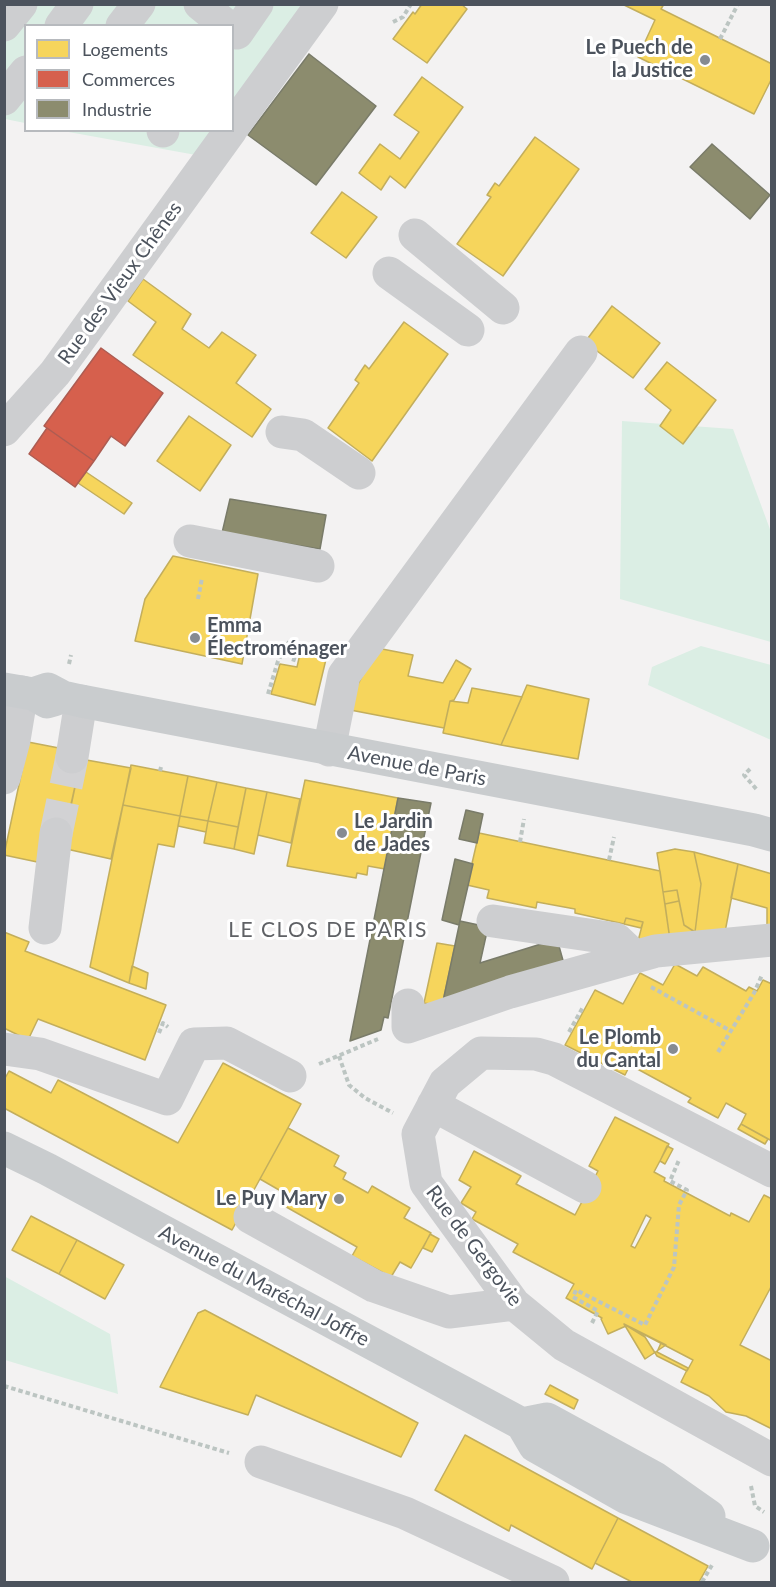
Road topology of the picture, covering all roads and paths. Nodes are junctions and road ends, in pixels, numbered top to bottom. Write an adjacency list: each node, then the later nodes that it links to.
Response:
1 (21, 4): 14 (street)
2 (77, 4): 10 (street)
3 (139, 4): 11 (street)
4 (200, 4): 12 (street); 13 (street)
5 (257, 4): 15 (street)
6 (322, 4): 19 (street, Rue des Vieux Chênes)
7 (411, 4): 9 (path)
8 (738, 4): 16 (path)
9 (393, 22)
10 (62, 24)
11 (124, 24)
12 (186, 24)
13 (223, 24)
14 (4, 25)
15 (234, 30)
16 (720, 39)
17 (24, 74): 18 (street)
18 (4, 99)
19 (234, 126)
20 (230, 132): 26 (street, Rue des Vieux Chênes)
21 (415, 235): 23 (street)
22 (389, 273): 24 (street)
23 (503, 308)
24 (468, 330)
25 (581, 352): 36 (street)
26 (4, 430)
27 (282, 432): 28 (street)
28 (359, 473)
29 (190, 541): 30 (street)
30 (318, 566)
31 (204, 572): 32 (path)
32 (198, 599)
33 (293, 662): 34 (path)
34 (268, 694)
35 (41, 695): 36 (main road, Avenue de Paris); 37 (street); 39 (street)
36 (329, 750): 43 (main road, Avenue de Paris)
37 (72, 757)
38 (750, 770): 40 (path)
39 (4, 778)
40 (758, 790)
41 (614, 833): 44 (path)
42 (56, 834): 46 (street)
43 (771, 836)
44 (609, 860)
45 (493, 921): 48 (street)
46 (45, 928)
47 (771, 940): 48 (street)
48 (635, 957): 52 (street)
49 (762, 975): 53 (path)
50 (650, 987): 53 (path)
51 (586, 1002): 54 (path)
52 (408, 1016): 58 (path)
53 (731, 1031): 56 (path)
54 (566, 1038)
55 (4, 1049): 57 (street)
56 (718, 1052)
57 (290, 1076)
58 (426, 1117): 60 (street); 61 (street); 64 (street, Rue de Gergovie)
59 (4, 1148): 69 (main road, Avenue du Maréchal Joffre)
60 (771, 1171)
61 (585, 1187)
62 (684, 1195): 65 (path)
63 (250, 1217): 64 (street)
64 (514, 1304): 67 (street, Rue de Gergovie)
65 (597, 1314)
66 (4, 1386): 68 (path)
67 (771, 1460)
68 (261, 1462): 71 (street)
69 (762, 1551)
70 (712, 1563): 72 (path)
71 (553, 1582)
72 (702, 1582)

